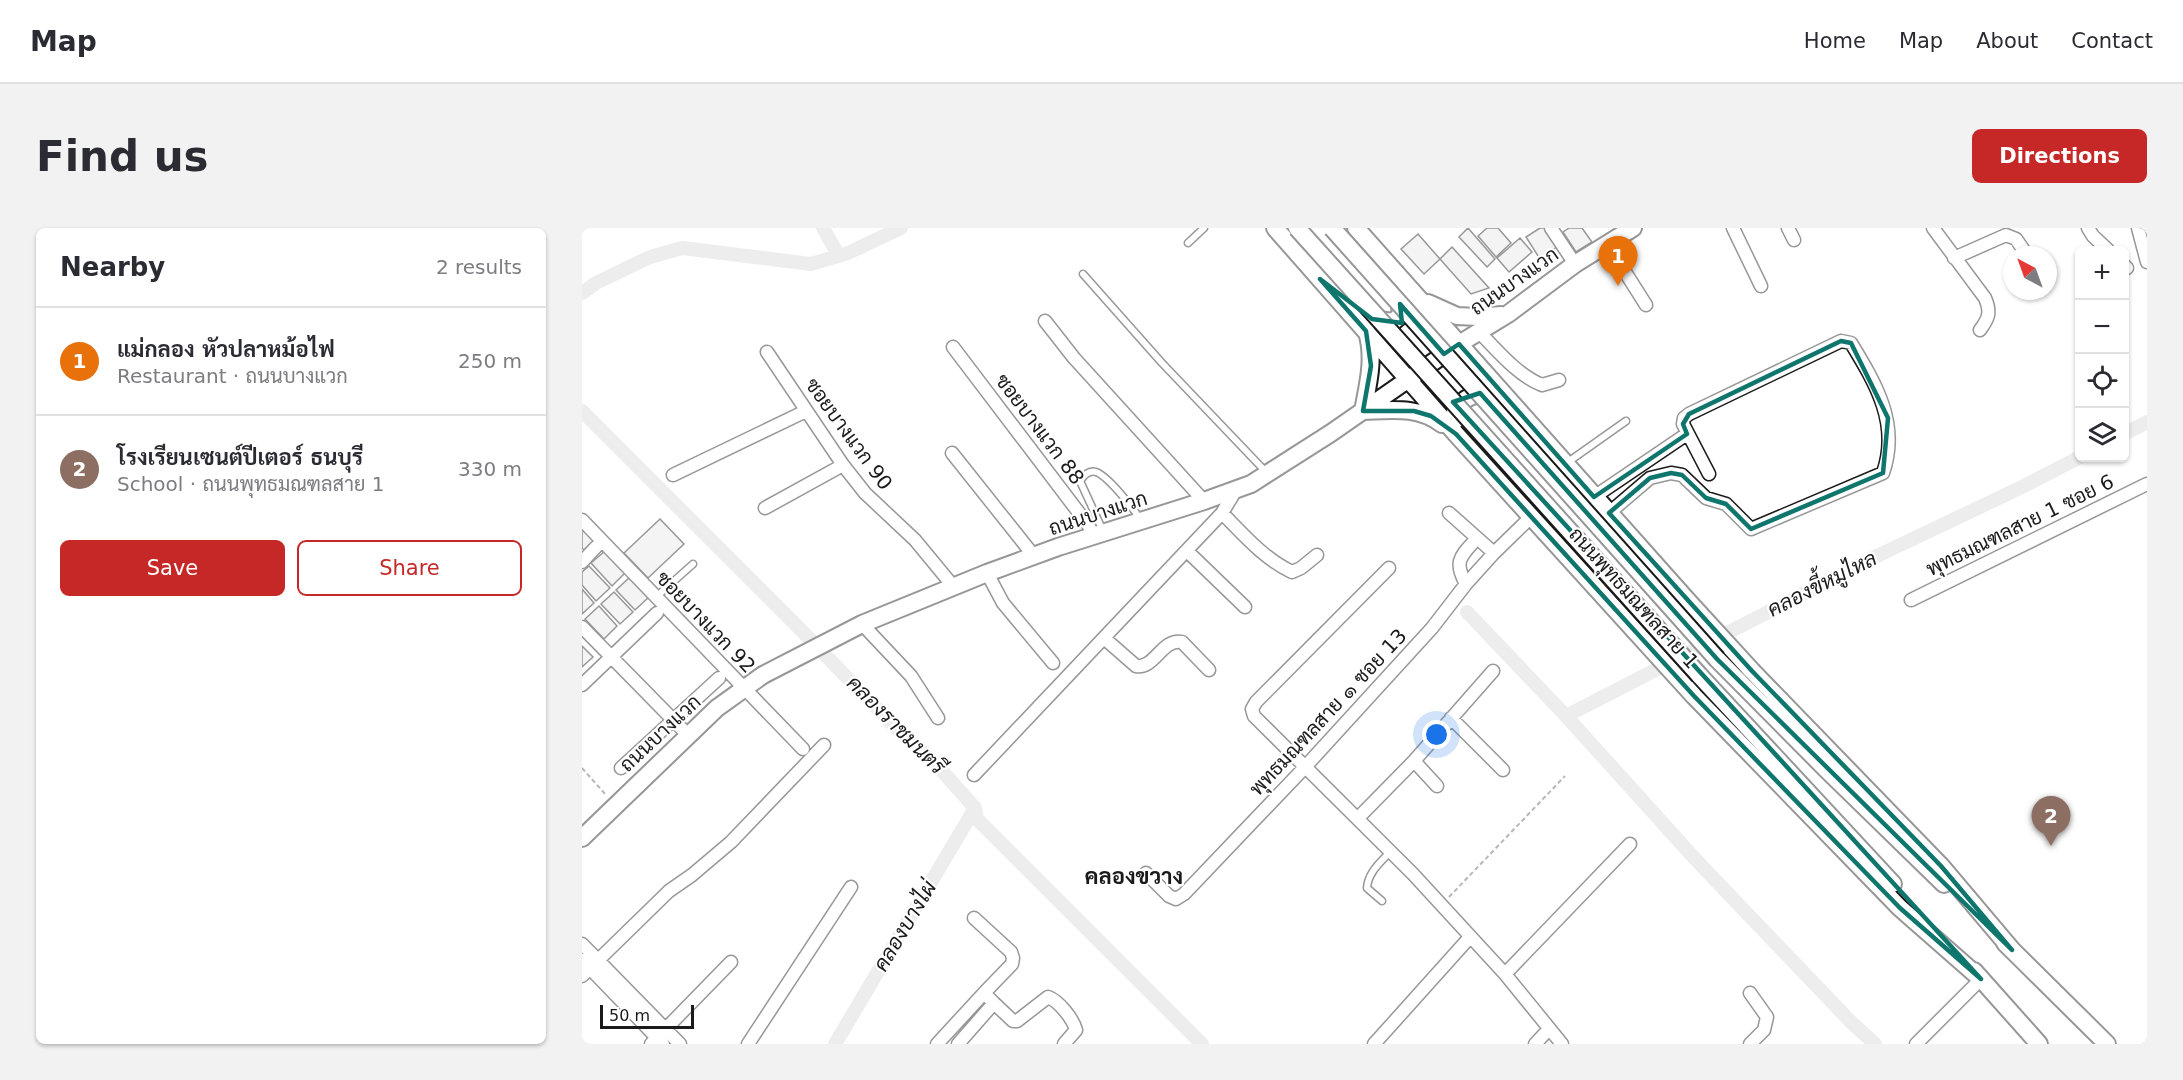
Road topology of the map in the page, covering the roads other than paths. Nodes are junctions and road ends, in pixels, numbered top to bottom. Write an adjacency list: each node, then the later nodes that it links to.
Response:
1 (1204, 228): 14 (lane)
2 (1275, 228): 22 (main road, ถนนพุทธมณฑลสาย 1)
3 (1298, 228): 113 (main road, ถนนพุทธมณฑลสาย 1, bridge)
4 (1332, 228): 109 (main road, ถนนพุทธมณฑลสาย 1, bridge)
5 (1356, 228): 22 (main road); 24 (main road, ถนนพุทธมณฑลสาย 1)
6 (1551, 228): 20 (street)
7 (1633, 228): 15 (main road, ถนนบางแวก)
8 (1733, 228): 23 (street)
9 (1788, 228): 13 (street)
10 (1933, 228): 18 (street)
11 (2088, 228): 17 (street)
12 (2138, 228): 19 (street)
13 (1794, 240)
14 (1188, 243)
15 (1608, 245): 20 (main road, ถนนบางแวก); 25 (street)
16 (2021, 246): 18 (street)
17 (2104, 246)
18 (1954, 258): 28 (street)
19 (2147, 262)
20 (1575, 264): 26 (main road, ถนนบางแวก)
21 (1083, 274): 46 (lane)
22 (1320, 279): 29 (main road, ถนนพุทธมณฑลสาย 1)
23 (1761, 286)
24 (1421, 300): 26 (main road); 31 (main road, ถนนพุทธมณฑลสาย 1)
25 (1646, 305)
26 (1508, 314): 30 (main road, ถนนบางแวก)
27 (1045, 321): 52 (street)
28 (1980, 330)
29 (1366, 331): 34 (main road, ถนนพุทธมณฑลสาย 1); 37 (main road)
30 (1479, 332): 31 (main road, ถนนบางแวก); 35 (street)
31 (1459, 344): 34 (main road, ถนนบางแวก); 39 (main road, ถนนพุทธมณฑลสาย 1)
32 (953, 347): 60 (street, ซอยบางแวก 88)
33 (767, 352): 36 (street, ซอยบางแวก 90)
34 (1408, 379): 37 (main road, ถนนบางแวก); 40 (main road, ถนนพุทธมณฑลสาย 1)
35 (1558, 380)
36 (806, 411): 44 (street, ซอยบางแวก 90); 48 (street)
37 (1363, 411): 40 (main road); 46 (main road, ถนนบางแวก)
38 (1626, 421): 43 (lane)
39 (1536, 431): 43 (main road, ถนนพุทธมณฑลสาย 1); 45 (main road)
40 (1456, 434): 45 (main road, ถนนพุทธมณฑลสาย 1)
41 (1687, 434): 47 (street); 51 (street); 56 (street)
42 (952, 453): 66 (street)
43 (1565, 464): 51 (main road, ถนนพุทธมณฑลสาย 1)
44 (843, 465): 53 (street); 72 (street, ซอยบางแวก 90)
45 (1485, 466): 57 (main road, ถนนพุทธมณฑลสาย 1)
46 (1267, 474): 50 (main road, ถนนบางแวก)
47 (1709, 474)
48 (673, 475)
49 (2147, 484): 74 (street, พุทธมณฑลสาย 1 ซอย 6)
50 (1236, 490): 52 (main road, ถนนบางแวก); 54 (street)
51 (1594, 497): 56 (main road, ถนนพุทธมณฑลสาย 1)
52 (1204, 501): 59 (main road, ถนนบางแวก)
53 (765, 508)
54 (1222, 513): 63 (street); 65 (street)
55 (1449, 513): 61 (street)
56 (1609, 513): 109 (main road, ถนนพุทธมณฑลสาย 1)
57 (1531, 517): 64 (street, พุทธมณฑลสาย ๑ ซอย 13); 113 (main road, ถนนพุทธมณฑลสาย 1)
58 (582, 520): 73 (street, ซอยบางแวก 92)
59 (1142, 522): 60 (main road, ถนนบางแวก); 60 (lane)
60 (1099, 535): 66 (main road, ถนนบางแวก)
61 (1477, 538): 64 (street); 71 (street)
62 (596, 547): 67 (street)
63 (1187, 550): 75 (street); 79 (street)
64 (1494, 553): 71 (street, พุทธมณฑลสาย ๑ ซอย 13)
65 (1317, 555)
66 (1034, 556): 70 (main road, ถนนบางแวก)
67 (582, 562)
68 (693, 564): 73 (lane)
69 (1389, 568): 94 (street)
70 (987, 573): 72 (main road, ถนนบางแวก); 81 (street)
71 (1466, 584): 94 (street, พุทธมณฑลสาย ๑ ซอย 13)
72 (953, 586): 78 (main road, ถนนบางแวก)
73 (655, 597): 86 (street, ซอยบางแวก 92)
74 (1911, 600)
75 (1245, 607)
76 (657, 613): 80 (street)
77 (582, 627): 80 (street)
78 (854, 628): 86 (main road, ถนนบางแวก); 87 (street)
79 (1104, 638): 82 (street); 97 (street)
80 (612, 657): 85 (street); 89 (street)
81 (1053, 663)
82 (1209, 670)
83 (1493, 671): 88 (street)
84 (719, 678): 89 (street)
85 (582, 685)
86 (742, 688): 90 (main road, ถนนบางแวก); 92 (street, ซอยบางแวก 92)
87 (938, 718)
88 (1450, 718): 93 (street); 96 (street)
89 (673, 719): 90 (street); 95 (street)
90 (688, 735): 100 (main road, ถนนบางแวก)
91 (825, 745): 111 (street)
92 (803, 749)
93 (1414, 760): 98 (street); 99 (street)
94 (1306, 766): 99 (street); 103 (street, พุทธมณฑลสาย ๑ ซอย 13)
95 (621, 768)
96 (1503, 770)
97 (974, 776)
98 (1437, 786)
99 (1358, 818): 102 (street)
100 (582, 838)
101 (1630, 844): 112 (street)
102 (1391, 851): 105 (lane); 107 (street)
103 (1146, 873)
104 (851, 887): 120 (street)
105 (1382, 901)
106 (974, 918): 114 (street)
107 (1470, 937): 112 (street); 124 (street)
108 (582, 944): 111 (street)
109 (2012, 950): 130 (main road, ถนนพุทธมณฑลสาย 1)
110 (731, 962): 118 (street)
111 (588, 966): 118 (street)
112 (1505, 974): 117 (street)
113 (1981, 979): 128 (street); 129 (main road, ถนนพุทธมณฑลสาย 1)
114 (984, 993): 116 (street); 121 (street)
115 (1750, 993): 127 (street)
116 (994, 1003): 122 (street); 123 (street)
117 (1549, 1029): 125 (street); 126 (street)
118 (659, 1039): 119 (street)
119 (680, 1044)
120 (748, 1044)
121 (937, 1044)
122 (958, 1044)
123 (1064, 1044)
124 (1374, 1044)
125 (1535, 1044)
126 (1562, 1044)
127 (1750, 1044)
128 (1916, 1044)
129 (2039, 1044)
130 (2107, 1044)

